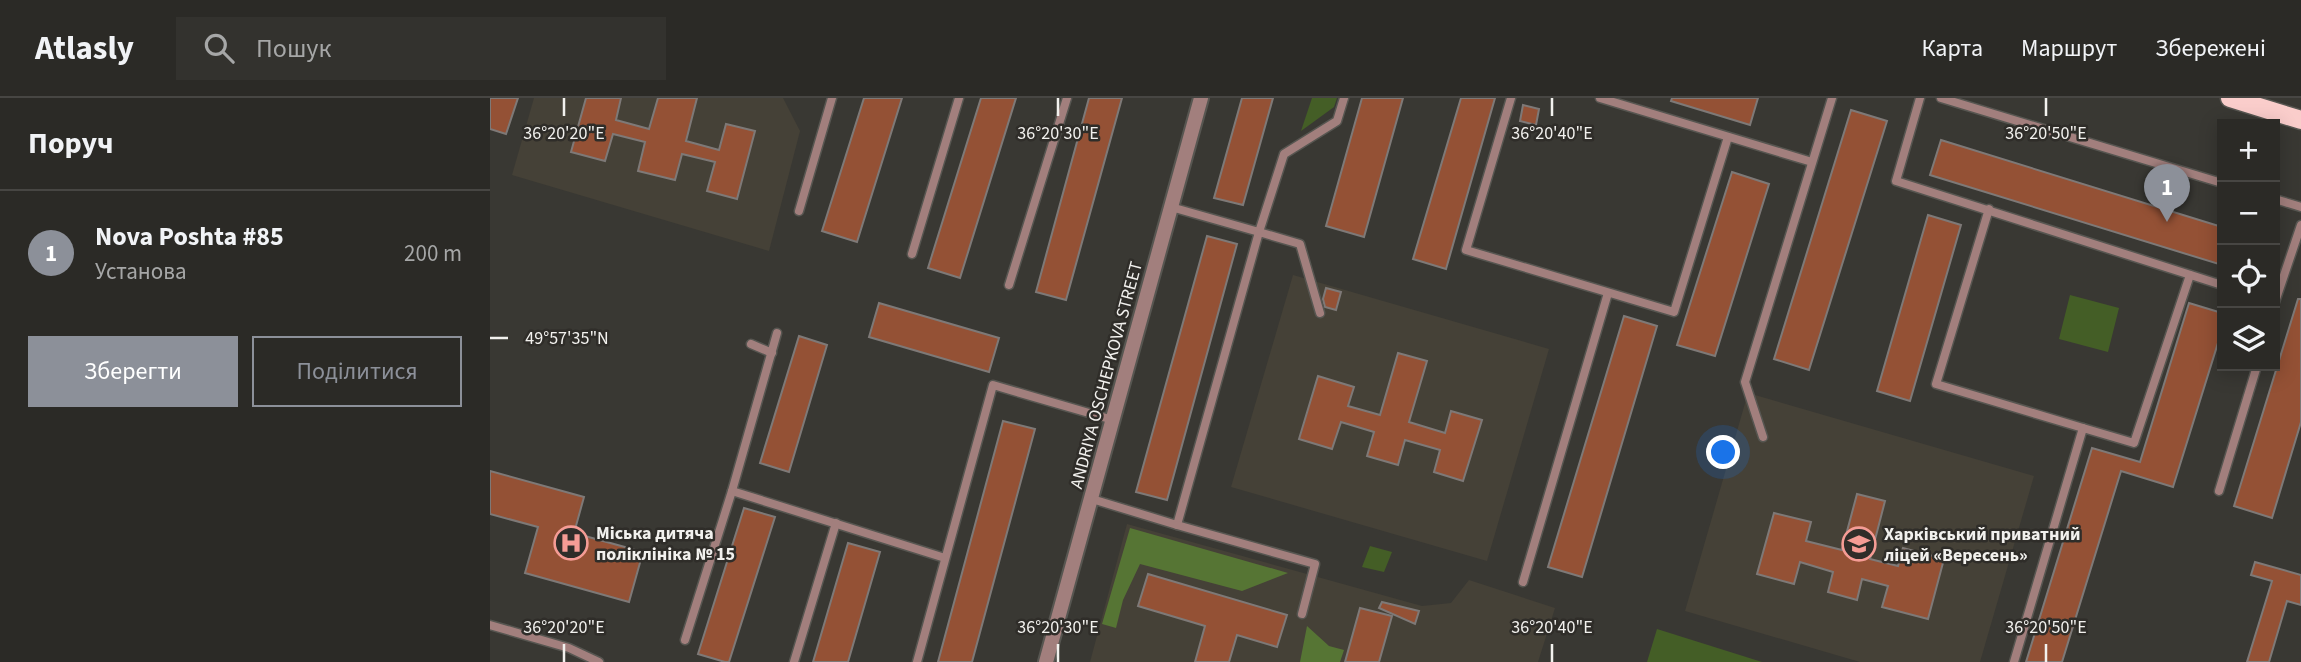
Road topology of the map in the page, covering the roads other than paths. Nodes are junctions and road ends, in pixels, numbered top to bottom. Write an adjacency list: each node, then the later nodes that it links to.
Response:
1 (832, 98): 20 (lane)
2 (959, 98): 23 (lane)
3 (1067, 98): 26 (lane)
4 (1201, 98): 18 (street, ANDRIYA OSCHEPKOVA STREET)
5 (1344, 98): 22 (lane)
6 (1511, 98): 28 (lane)
7 (1600, 98): 13 (lane)
8 (1832, 98): 14 (lane)
9 (1920, 98): 19 (lane)
10 (1941, 98): 15 (lane)
11 (2230, 98): 12 (main road)
12 (2301, 120)
13 (1728, 137): 14 (lane); 28 (lane)
14 (1812, 162): 36 (lane)
15 (2219, 182)
16 (2280, 201): 17 (lane)
17 (2301, 207)
18 (1171, 208): 22 (lane); 34 (street, ANDRIYA OSCHEPKOVA STREET)
19 (1989, 209): 24 (lane); 35 (lane)
20 (799, 211)
21 (2301, 225): 27 (lane)
22 (1259, 232): 29 (lane); 41 (lane)
23 (912, 254)
24 (2190, 275): 25 (lane); 35 (lane)
25 (2217, 283)
26 (1009, 285)
27 (2280, 289)
28 (1608, 293): 43 (lane)
29 (1320, 313)
30 (778, 333): 32 (lane)
31 (751, 344): 32 (lane)
32 (772, 353): 37 (lane)
33 (2255, 371): 38 (lane)
34 (1113, 420): 39 (street, ANDRIYA OSCHEPKOVA STREET); 42 (lane)
35 (2083, 428): 51 (lane)
36 (1763, 437)
37 (732, 491): 40 (lane); 46 (lane)
38 (2219, 491)
39 (1092, 499): 41 (lane); 50 (street, ANDRIYA OSCHEPKOVA STREET)
40 (836, 523): 42 (lane); 48 (lane)
41 (1177, 525): 44 (lane)
42 (945, 558): 49 (lane)
43 (1522, 582)
44 (1302, 614)
45 (490, 625): 47 (lane)
46 (685, 640)
47 (599, 662)
48 (793, 662)
49 (916, 662)
50 (1046, 662)
51 (2014, 662)

